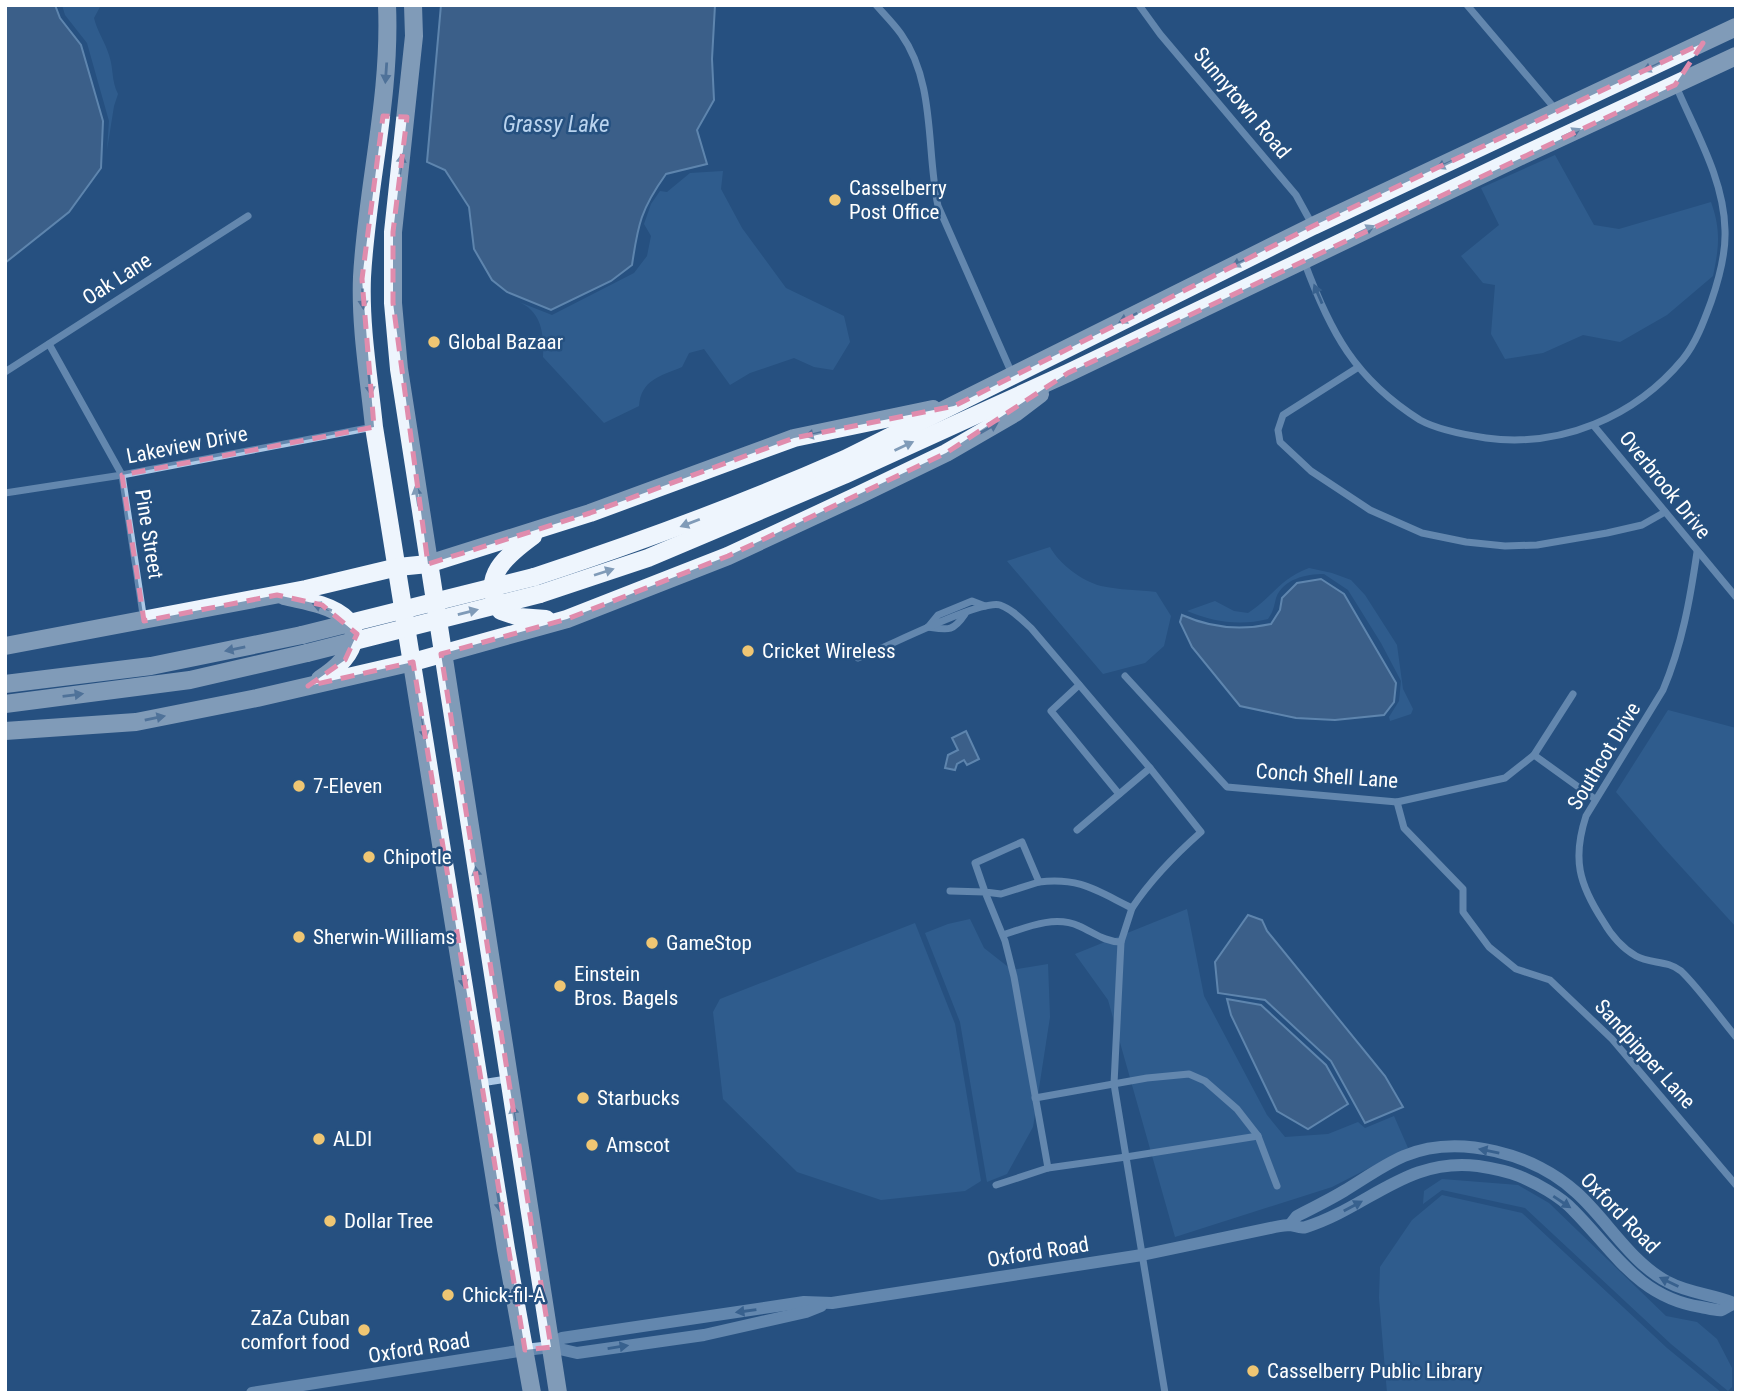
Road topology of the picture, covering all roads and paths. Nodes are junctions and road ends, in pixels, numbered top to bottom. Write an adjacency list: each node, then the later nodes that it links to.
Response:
1 (387, 5): 11 (main road, one-way to 11)
2 (413, 5): 12 (main road)
3 (876, 5): 22 (street)
4 (1139, 5): 15 (street, Sunnytown Road)
5 (1467, 5): 10 (street)
6 (1736, 27): 7 (main road)
7 (1703, 43): 9 (main road); 10 (main road, one-way to 10)
8 (1736, 56): 9 (main road)
9 (1675, 85): 13 (main road, one-way to 9); 24 (street)
10 (1558, 111): 13 (main road); 15 (main road, one-way to 15)
11 (383, 116): 12 (street); 25 (main road, one-way to 25)
12 (407, 117): 31 (main road, one-way to 12)
13 (1519, 157): 16 (main road, one-way to 13)
14 (248, 216): 18 (street, Oak Lane)
15 (1313, 226): 17 (main road); 22 (main road, one-way to 22)
16 (1304, 259): 17 (main road); 19 (street, one-way to 16)
17 (1277, 272): 21 (main road)
18 (50, 344): 20 (street, Oak Lane); 26 (street, Pine Street)
19 (1357, 368): 24 (street); 28 (street)
20 (5, 372)
21 (1068, 373): 33 (main road, one-way to 21); 39 (main road, one-way to 21)
22 (1013, 376): 23 (main road)
23 (954, 406): 29 (main road, one-way to 29); 33 (main road, one-way to 33)
24 (1594, 426): 28 (street, Overbrook Drive)
25 (374, 427): 26 (street, Lakeview Drive); 32 (main road)
26 (122, 475): 27 (street, Lakeview Drive); 40 (street, Pine Street)
27 (5, 493)
28 (1665, 512): 30 (street, Overbrook Drive)
29 (544, 528): 31 (main road); 39 (main road)
30 (1697, 552): 35 (street, Overbrook Drive); 56 (street, Southcot Drive)
31 (428, 564): 32 (main road); 43 (main road)
32 (398, 567): 34 (main road); 45 (main road)
33 (537, 585): 47 (main road, one-way to 47, bridge); 51 (main road, one-way to 33, bridge)
34 (278, 595): 40 (main road); 49 (main road, one-way to 34)
35 (1736, 597)
36 (985, 606): 37 (street); 38 (street); 48 (street)
37 (954, 608): 38 (street); 41 (street)
38 (962, 615): 41 (street)
39 (565, 619): 43 (main road)
40 (144, 621): 42 (main road)
41 (927, 627): 44 (street)
42 (5, 646)
43 (442, 654): 45 (main road); 66 (main road, one-way to 43)
44 (859, 658)
45 (413, 662): 49 (main road); 67 (main road, one-way to 67)
46 (1125, 676): 57 (street, Conch Shell Lane)
47 (5, 684)
48 (1079, 685): 54 (street); 55 (street)
49 (308, 686): 52 (main road, one-way to 49)
50 (1573, 694): 53 (street, Conch Shell Lane)
51 (5, 704)
52 (5, 731)
53 (1534, 755): 56 (street); 57 (street, Conch Shell Lane)
54 (1150, 768): 55 (street); 62 (street)
55 (1119, 794): 58 (street)
56 (1595, 799): 65 (street, Southcot Drive)
57 (1397, 802): 74 (street, Sandpipper Lane)
58 (1077, 830)
59 (1039, 882): 61 (street); 61 (street); 62 (street)
60 (950, 891): 61 (street)
61 (985, 892): 63 (street)
62 (1132, 908): 64 (street)
63 (1003, 935): 64 (street); 69 (street)
64 (1121, 942): 68 (street)
65 (1736, 1037)
66 (508, 1079): 67 (street); 80 (main road, one-way to 66)
67 (480, 1083): 81 (main road, one-way to 81)
68 (1114, 1084): 69 (street); 70 (street); 71 (street)
69 (1035, 1098): 72 (street)
70 (1258, 1136): 71 (street); 75 (street)
71 (1126, 1157): 72 (street); 77 (street)
72 (1048, 1168): 73 (street)
73 (996, 1185)
74 (1736, 1185)
75 (1277, 1186)
76 (1290, 1225): 77 (street, Oxford Road); 79 (street, Oxford Road, one-way to 79); 79 (street, Oxford Road, one-way to 76)
77 (1142, 1255): 78 (street, Oxford Road); 85 (street)
78 (832, 1303): 80 (street, Oxford Road, one-way to 80); 80 (street, Oxford Road, one-way to 78)
79 (1735, 1306)
80 (551, 1347): 81 (street, Oxford Road); 84 (main road)
81 (525, 1350): 82 (street, Oxford Road); 83 (main road)
82 (252, 1393)
83 (532, 1393)
84 (558, 1393)
85 (1165, 1393)

